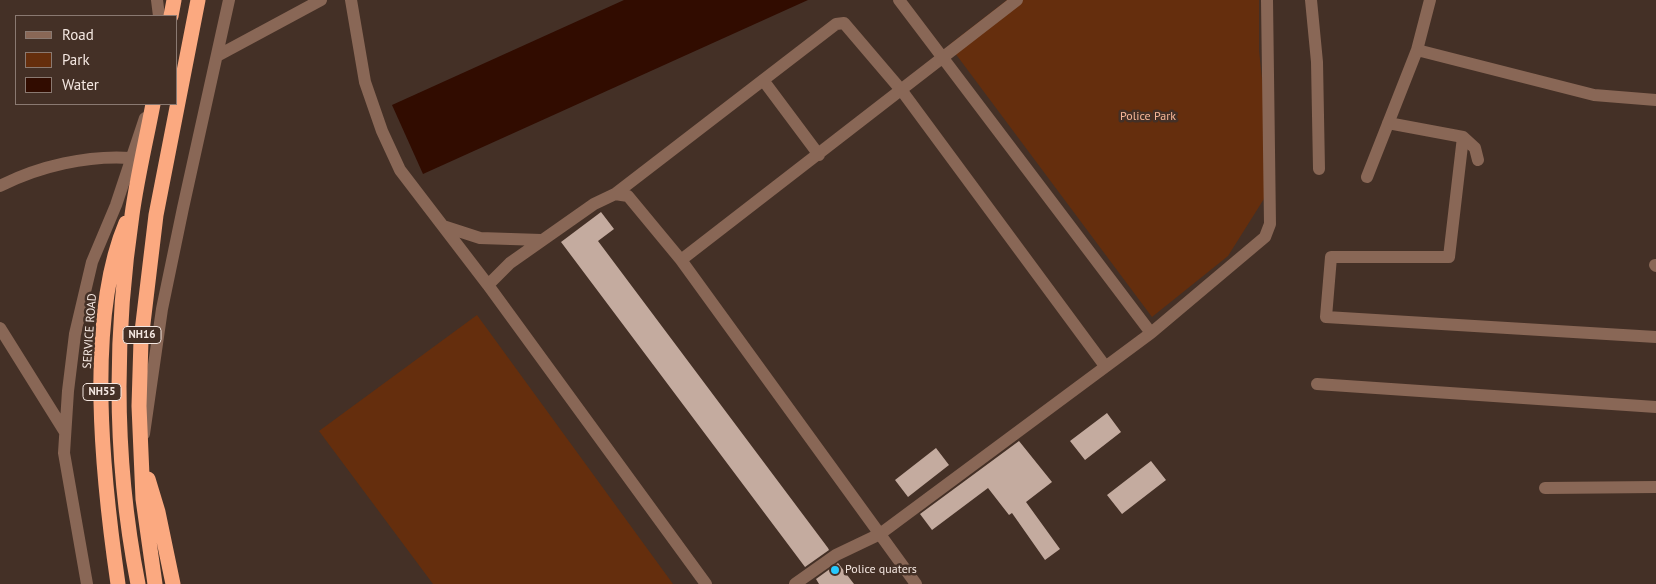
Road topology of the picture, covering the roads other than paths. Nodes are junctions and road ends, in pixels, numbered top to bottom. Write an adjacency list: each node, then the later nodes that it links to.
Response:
1 (157, 0): 12 (street)
2 (174, 0): 13 (highway)
3 (198, 0): 20 (highway, NH16)
4 (230, 0): 15 (street)
5 (321, 0): 15 (street)
6 (351, 0): 34 (street)
7 (899, 0): 16 (street)
8 (1016, 0): 16 (street)
9 (1266, 0): 39 (street)
10 (1311, 0): 29 (street)
11 (1430, 0): 14 (street)
12 (159, 15)
13 (171, 15)
14 (1417, 50): 19 (street); 24 (street)
15 (217, 56): 45 (street)
16 (942, 60): 18 (street); 39 (street)
17 (763, 80): 18 (street); 26 (street); 32 (street)
18 (902, 91): 26 (street); 41 (street)
19 (1656, 100)
20 (178, 102)
21 (151, 105): 27 (street)
22 (151, 105): 33 (highway, NH16)
23 (177, 105): 45 (highway, NH16)
24 (1388, 123): 25 (street); 30 (street)
25 (1463, 137): 28 (street); 40 (street)
26 (819, 155): 36 (street)
27 (131, 158): 31 (street); 44 (street)
28 (1478, 160)
29 (1319, 169)
30 (1367, 178)
31 (0, 186)
32 (615, 194): 35 (street); 36 (street)
33 (133, 209): 51 (highway, SERVICE ROAD / NH55); 52 (highway, NH16)
34 (443, 226): 35 (street); 37 (street)
35 (540, 240): 37 (street)
36 (681, 260): 48 (street)
37 (488, 285): 54 (street)
38 (0, 328): 44 (street)
39 (1151, 334): 41 (street)
40 (1656, 337)
41 (1105, 366): 48 (street)
42 (1317, 384): 43 (street)
43 (1656, 407)
44 (66, 432): 50 (street)
45 (141, 456): 49 (highway, NH16); 53 (highway)
46 (1656, 487): 47 (street)
47 (1545, 488)
48 (880, 534): 55 (street); 56 (street)
49 (153, 578)
50 (87, 584)
51 (118, 584)
52 (138, 584)
53 (174, 584)
54 (706, 584)
55 (795, 584)
56 (916, 584)

